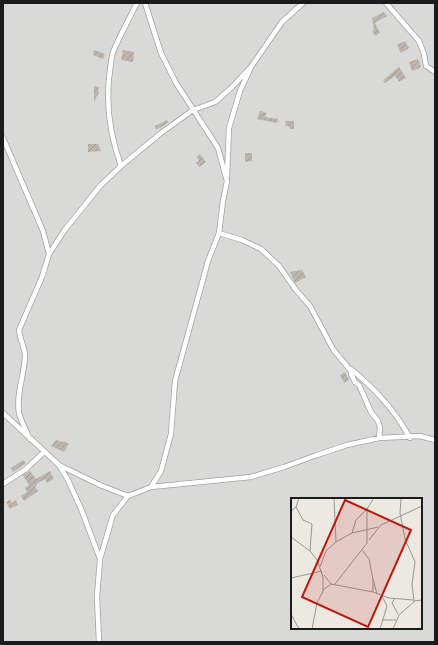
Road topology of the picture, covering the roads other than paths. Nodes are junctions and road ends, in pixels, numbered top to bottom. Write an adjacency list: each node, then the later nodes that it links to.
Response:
1 (137, 3): 9 (street)
2 (145, 3): 7 (street)
3 (303, 3): 5 (street)
4 (386, 3): 6 (street)
5 (251, 67): 7 (street); 10 (street)
6 (435, 72)
7 (193, 110): 9 (street); 10 (street)
8 (3, 138): 12 (street)
9 (121, 166): 12 (street)
10 (227, 181): 11 (street)
11 (219, 233): 13 (street); 22 (street)
12 (49, 254): 15 (street)
13 (350, 370): 16 (street); 17 (street)
14 (3, 413): 15 (street)
15 (30, 438): 19 (street)
16 (379, 438): 17 (street); 22 (street)
17 (410, 438): 18 (street)
18 (435, 440)
19 (44, 452): 20 (street); 21 (street)
20 (59, 465): 23 (street); 24 (street)
21 (3, 484)
22 (151, 486): 23 (street)
23 (128, 496): 24 (street)
24 (100, 559): 25 (street)
25 (99, 642)

